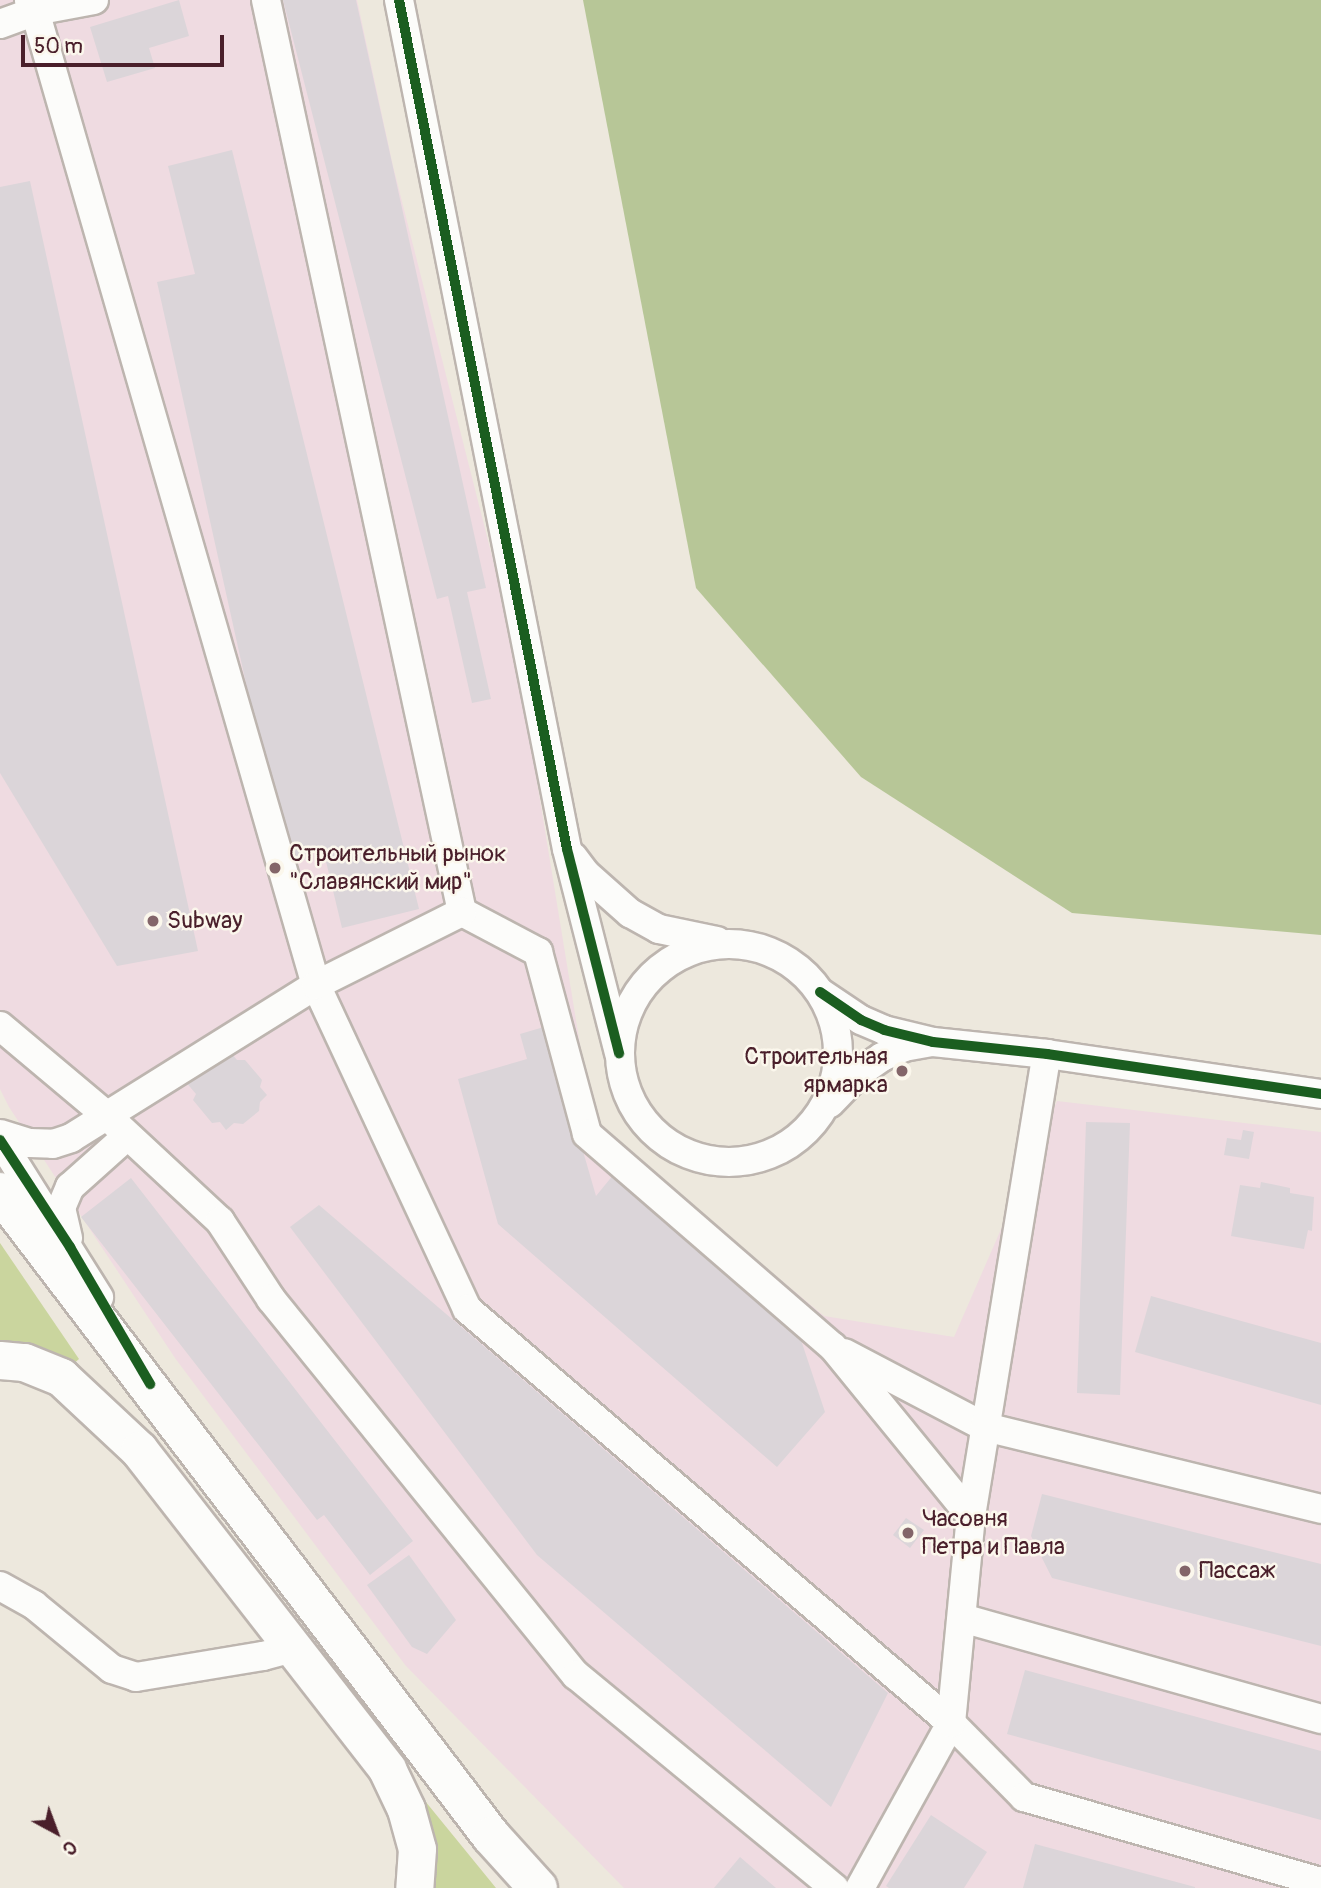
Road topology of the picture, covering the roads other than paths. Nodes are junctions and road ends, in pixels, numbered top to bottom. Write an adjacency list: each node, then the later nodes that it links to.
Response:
1 (94, 0): 4 (street)
2 (266, 0): 7 (street)
3 (399, 0): 6 (street)
4 (32, 6): 5 (street); 9 (street)
5 (0, 23)
6 (567, 849): 8 (street); 13 (street)
7 (462, 912): 9 (street); 23 (street)
8 (729, 943): 10 (street); 13 (street)
9 (316, 985): 17 (street); 33 (street)
10 (820, 992): 12 (street); 16 (street)
11 (0, 1026): 17 (street)
12 (933, 1042): 14 (street); 16 (street)
13 (620, 1053): 16 (street)
14 (1047, 1054): 15 (street); 26 (street)
15 (1321, 1094)
16 (820, 1114)
17 (106, 1115): 18 (street); 19 (street)
18 (0, 1134)
19 (127, 1136): 22 (street); 37 (street)
20 (0, 1140): 22 (street)
21 (0, 1192): 25 (highway)
22 (70, 1247): 25 (street)
23 (833, 1347): 26 (street); 28 (street)
24 (0, 1360): 31 (main road)
25 (150, 1384): 36 (highway)
26 (985, 1427): 27 (street); 28 (street)
27 (1321, 1509)
28 (971, 1516): 30 (street)
29 (0, 1586): 31 (street)
30 (961, 1618): 32 (street); 33 (street)
31 (292, 1648): 35 (main road)
32 (1321, 1719)
33 (951, 1723): 34 (street); 38 (street)
34 (1321, 1882)
35 (414, 1888)
36 (538, 1888)
37 (834, 1888)
38 (860, 1888)

